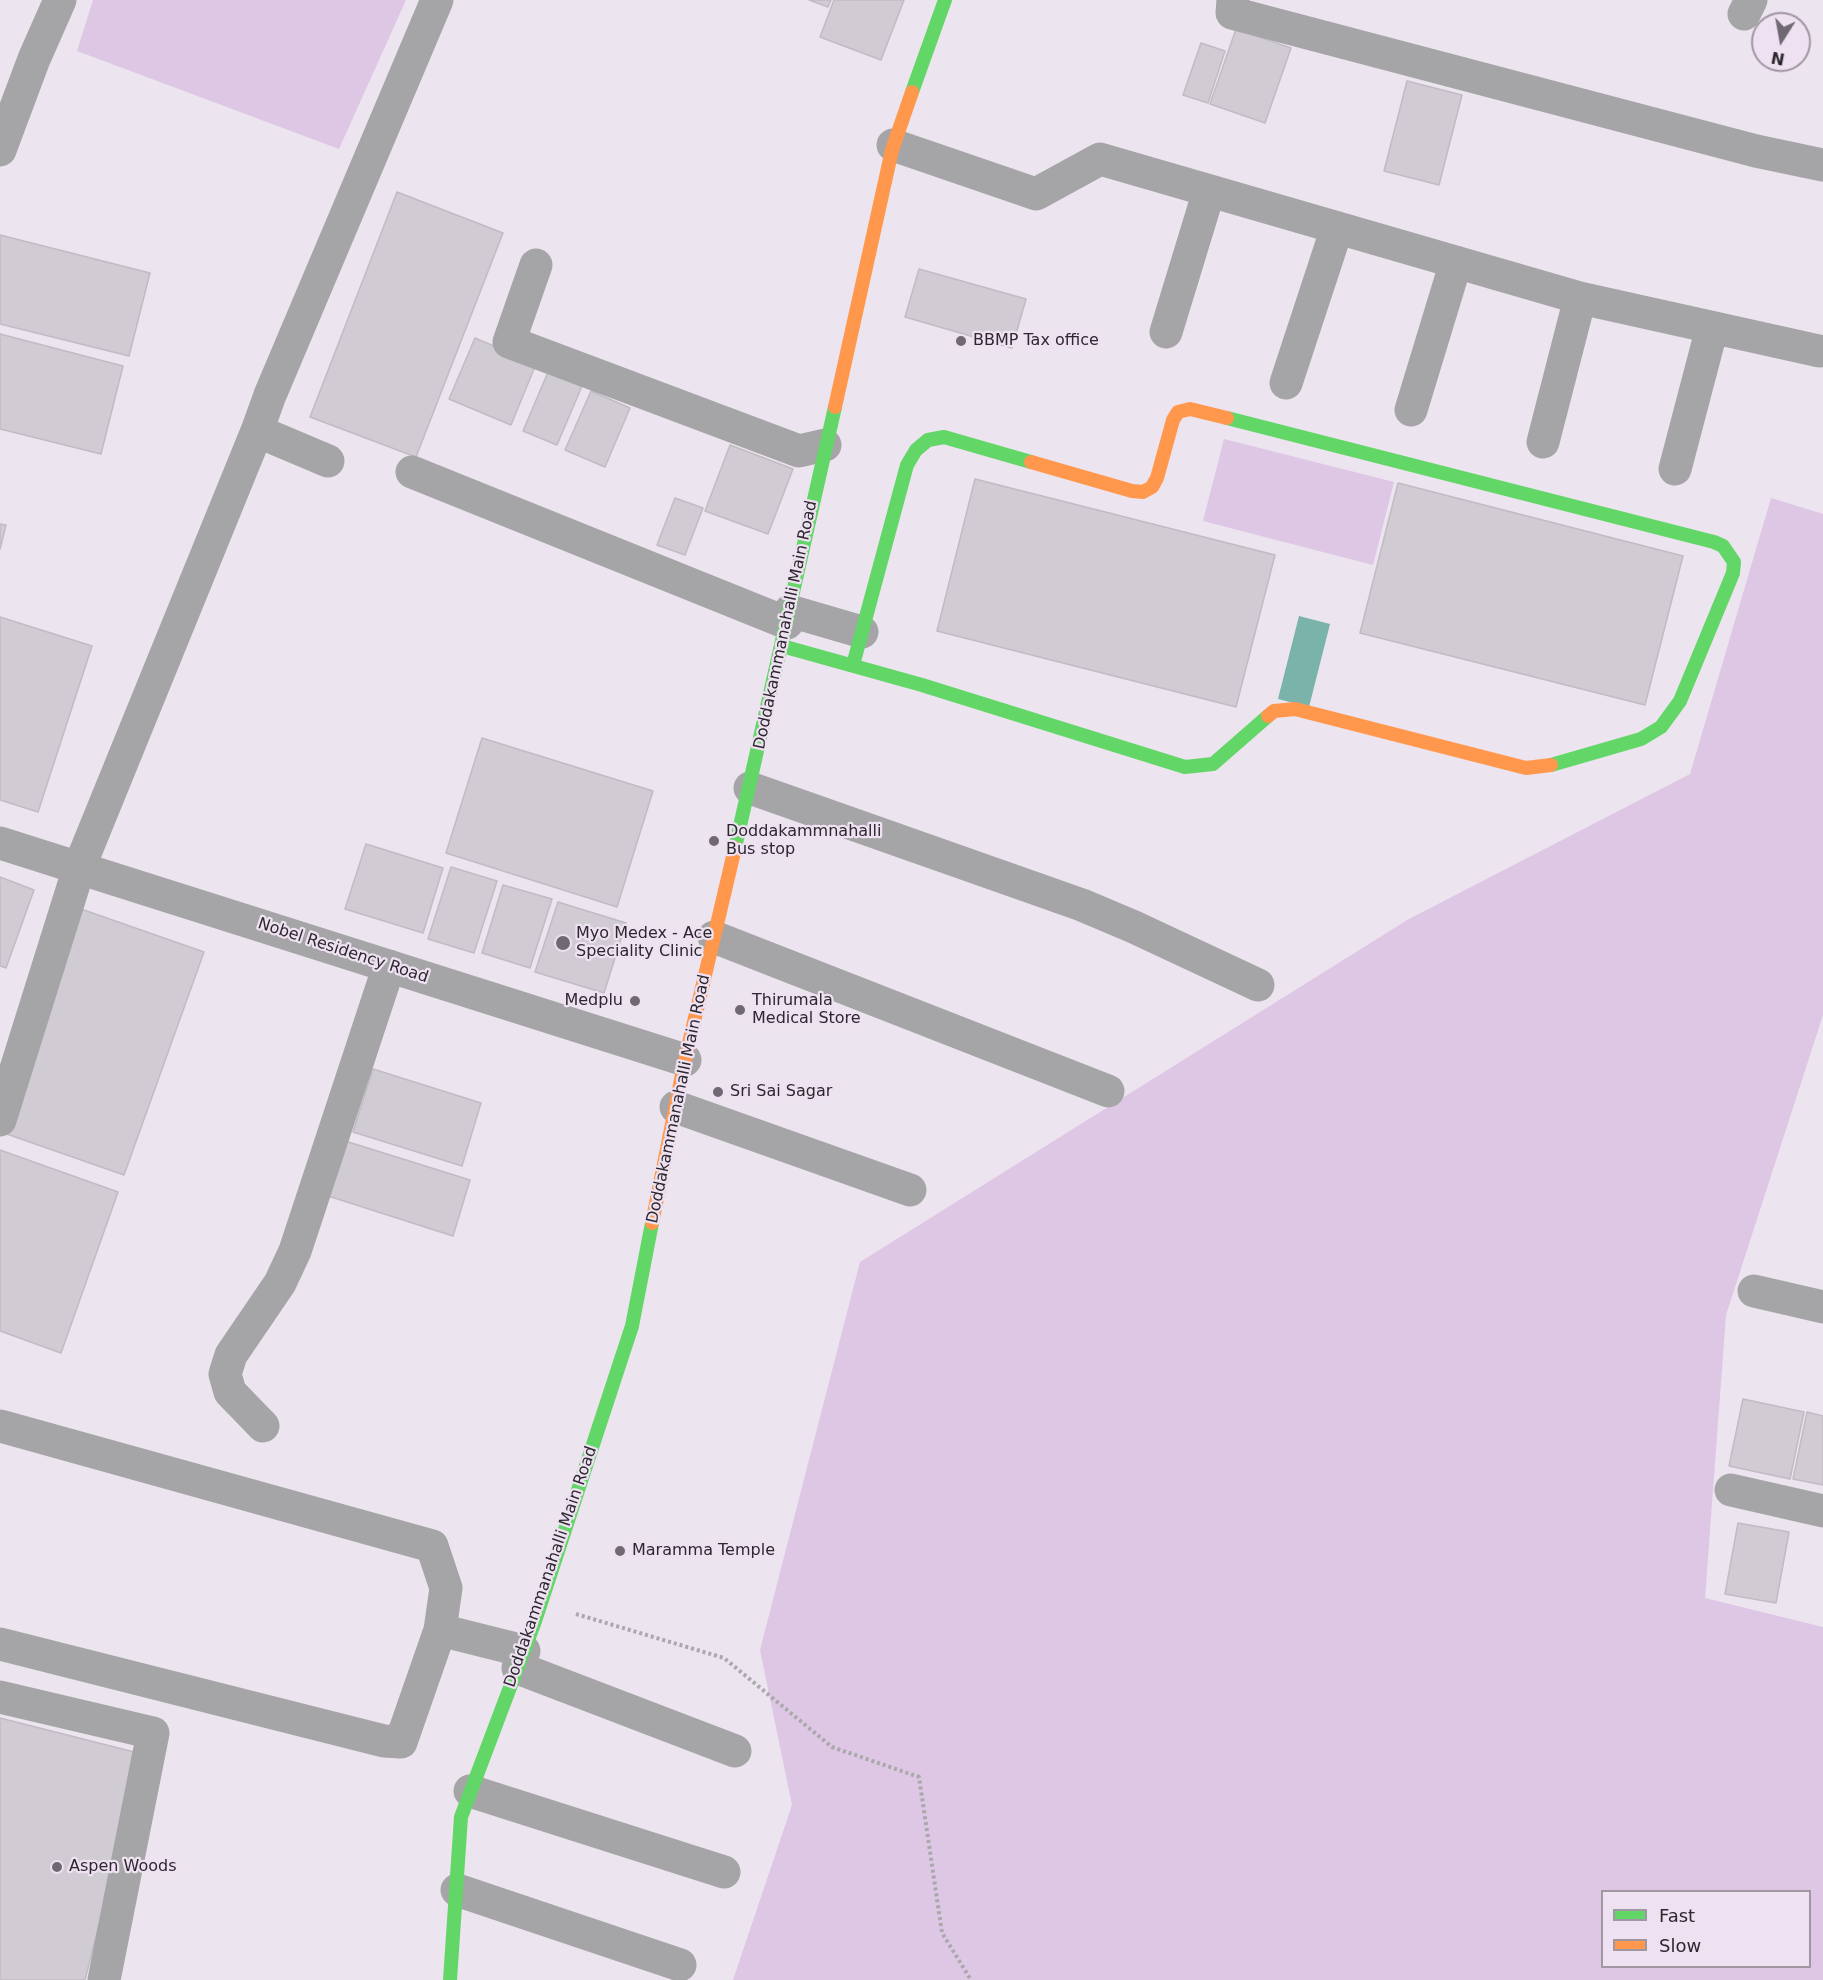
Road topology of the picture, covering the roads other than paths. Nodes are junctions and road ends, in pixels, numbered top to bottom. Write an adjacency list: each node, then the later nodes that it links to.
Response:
1 (60, 0): 6 (street)
2 (437, 0): 18 (street)
3 (945, 0): 5 (street, Doddakammanahalli Main Road)
4 (1233, 0): 7 (street)
5 (893, 145): 8 (street); 20 (street, Doddakammanahalli Main Road)
6 (0, 150)
7 (1823, 165)
8 (1209, 190): 9 (street); 14 (street)
9 (1337, 228): 10 (street); 16 (street)
10 (1456, 262): 12 (street); 17 (street)
11 (536, 265): 20 (street)
12 (1580, 298): 13 (street); 19 (street)
13 (1712, 328): 15 (street); 22 (street)
14 (1166, 332)
15 (1819, 351)
16 (1286, 383)
17 (1411, 410)
18 (257, 430): 21 (street); 29 (street)
19 (1544, 442)
20 (825, 445): 24 (street, Doddakammanahalli Main Road)
21 (328, 460)
22 (1675, 469)
23 (412, 472): 24 (street)
24 (786, 627): 25 (street); 26 (street); 27 (street, Doddakammanahalli Main Road)
25 (862, 632): 26 (street); 26 (street)
26 (854, 665)
27 (750, 788): 30 (street, Doddakammanahalli Main Road); 32 (street)
28 (0, 843): 29 (street, Nobel Residency Road)
29 (78, 868): 31 (street, Nobel Residency Road); 36 (street)
30 (714, 937): 33 (street, Doddakammanahalli Main Road); 34 (street)
31 (389, 966): 33 (street, Nobel Residency Road); 41 (street)
32 (1258, 985)
33 (685, 1060): 35 (street, Doddakammanahalli Main Road)
34 (1108, 1091)
35 (676, 1107): 37 (street); 46 (street, Doddakammanahalli Main Road)
36 (0, 1120)
37 (910, 1190)
38 (1754, 1291): 39 (street)
39 (1823, 1307)
40 (0, 1426): 44 (street)
41 (262, 1426)
42 (1731, 1490): 43 (street)
43 (1823, 1511)
44 (440, 1630): 45 (street); 46 (street)
45 (0, 1644)
46 (521, 1659): 48 (street); 49 (street, Doddakammanahalli Main Road)
47 (0, 1697): 53 (street)
48 (735, 1751)
49 (470, 1791): 50 (street); 51 (street, Doddakammanahalli Main Road)
50 (724, 1872)
51 (457, 1890): 52 (street); 54 (street, Doddakammanahalli Main Road)
52 (680, 1965)
53 (104, 1980)
54 (450, 1980)

